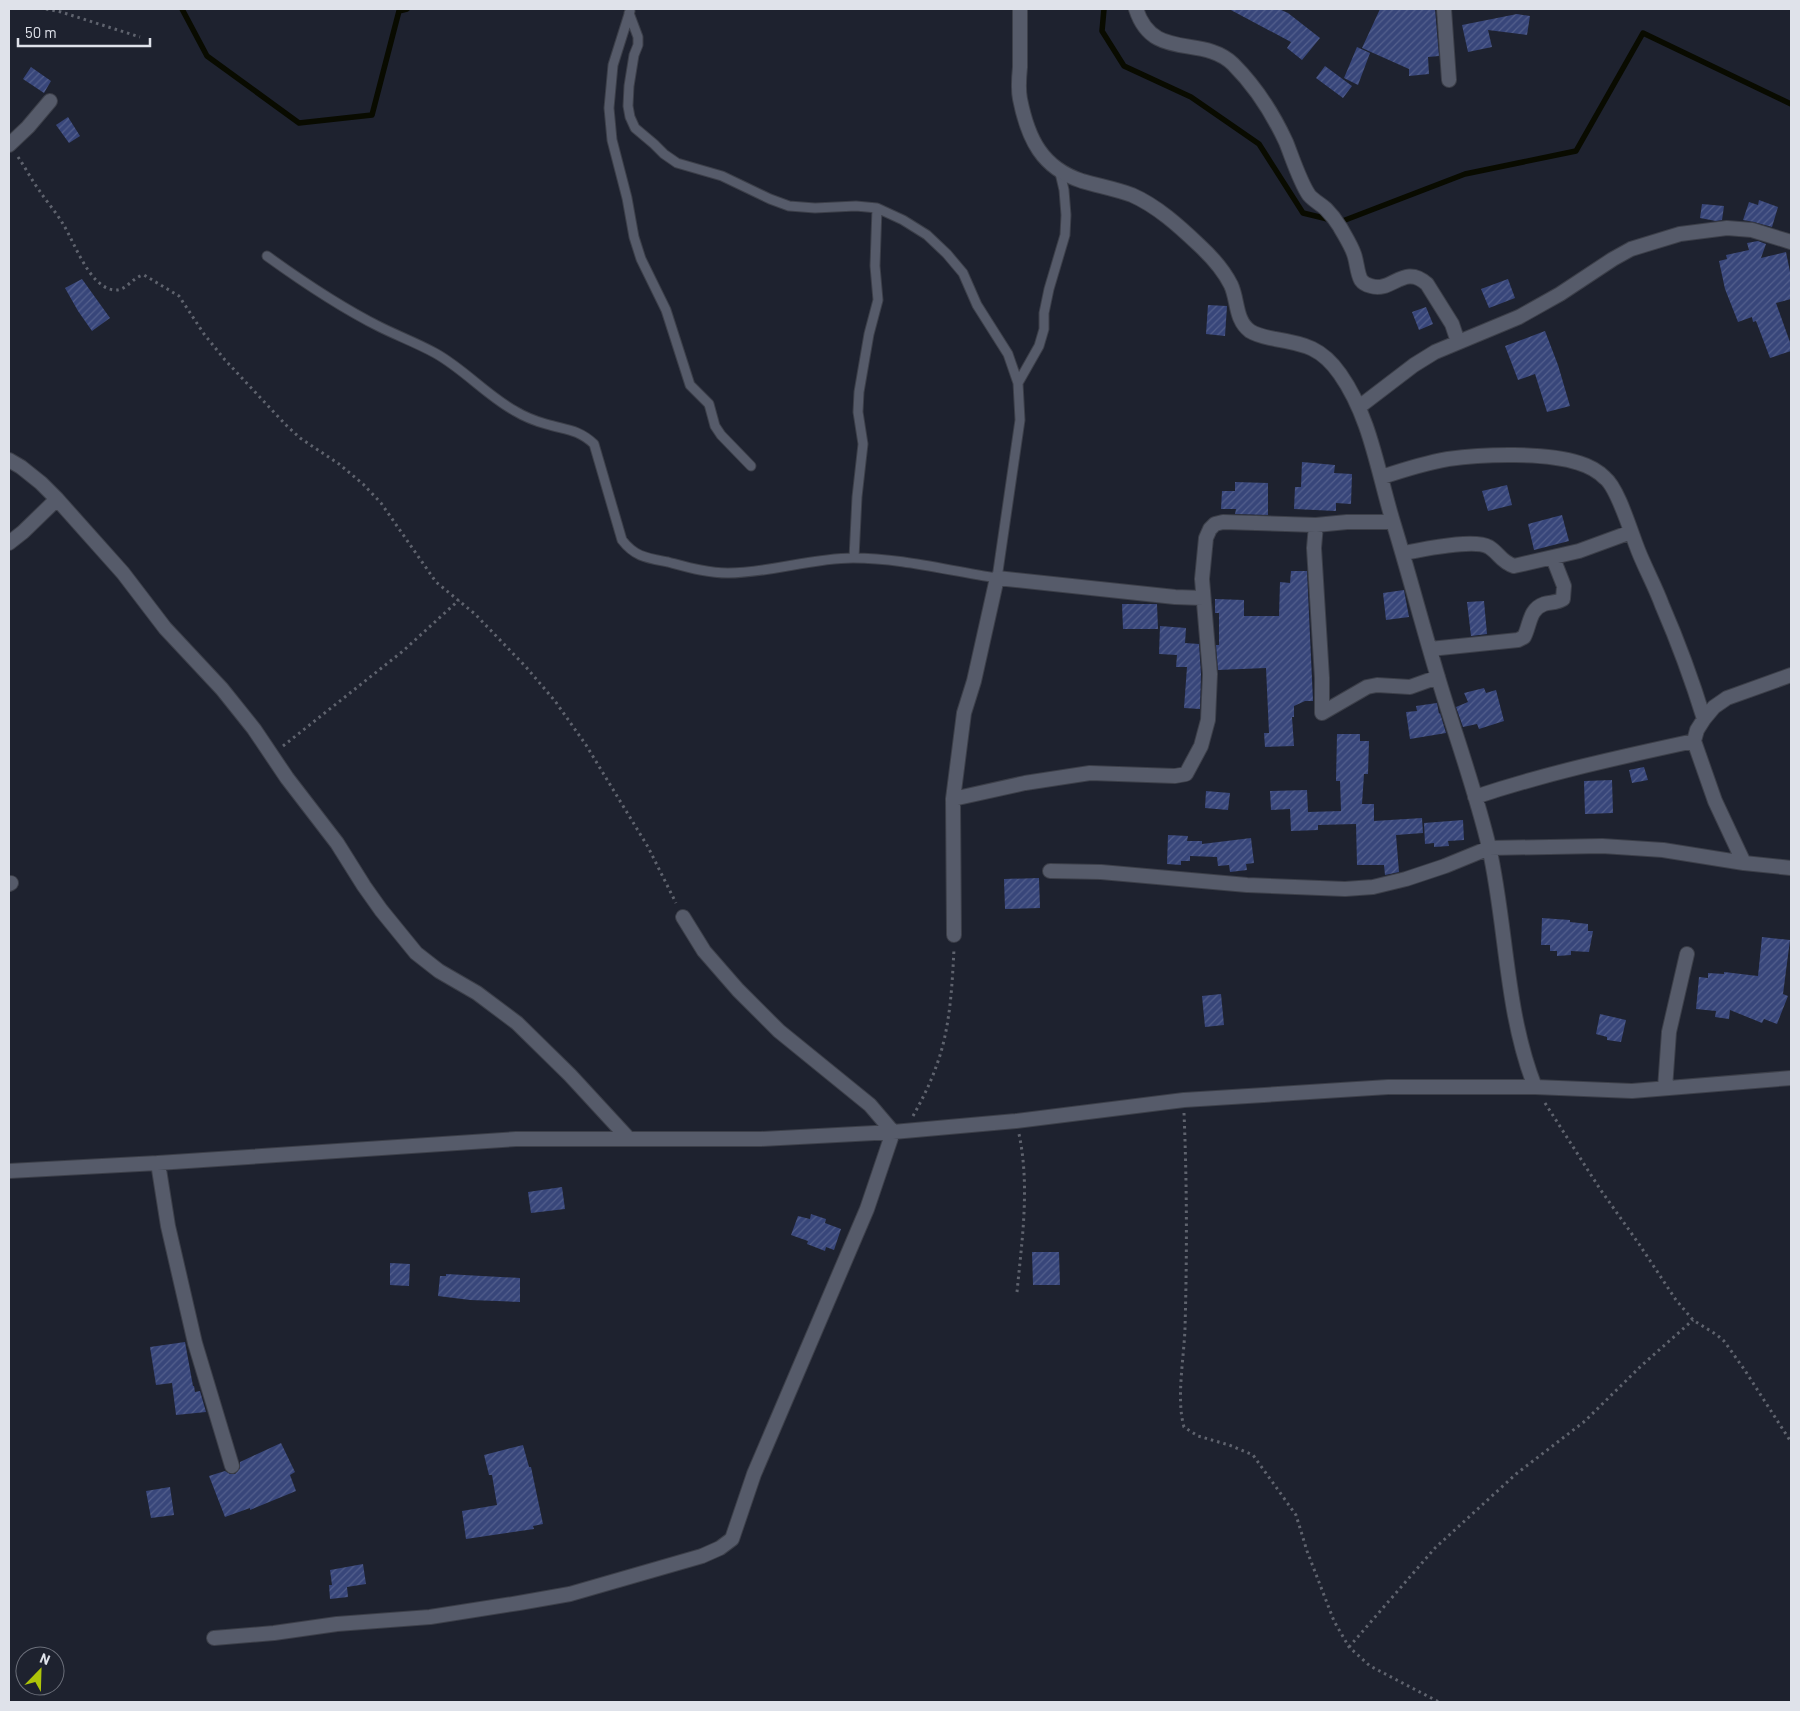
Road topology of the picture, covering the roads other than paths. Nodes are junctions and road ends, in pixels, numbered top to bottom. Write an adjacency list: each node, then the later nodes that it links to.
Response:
1 (1020, 9): 8 (street)
2 (1136, 9): 12 (street)
3 (1444, 9): 5 (street)
4 (630, 11): 9 (lane); 16 (lane)
5 (1450, 80)
6 (50, 101): 7 (street)
7 (9, 145)
8 (1060, 173): 13 (lane); 14 (street)
9 (877, 208): 13 (lane); 24 (lane)
10 (1791, 242): 12 (street)
11 (267, 256): 24 (lane)
12 (1458, 342): 14 (street)
13 (1018, 383): 26 (lane)
14 (1359, 407): 17 (street)
15 (9, 460): 18 (street)
16 (751, 466)
17 (1382, 477): 19 (street); 21 (street)
18 (57, 499): 22 (street); 46 (street)
19 (1393, 522): 20 (street); 23 (street)
20 (1316, 525): 27 (street); 30 (street)
21 (1630, 532): 25 (street); 31 (street)
22 (9, 543)
23 (1403, 553): 25 (street); 28 (street)
24 (854, 558): 26 (lane)
25 (1554, 558): 28 (street)
26 (997, 578): 27 (street); 34 (street)
27 (1203, 598): 34 (street)
28 (1430, 649): 30 (street)
29 (1791, 676): 31 (street)
30 (1438, 677): 33 (street)
31 (1704, 719): 32 (street)
32 (1694, 741): 33 (street); 36 (street)
33 (1475, 797): 35 (street)
34 (953, 799): 40 (street)
35 (1489, 848): 36 (street); 38 (street); 43 (street)
36 (1744, 863): 37 (street)
37 (1791, 868)
38 (1050, 871)
39 (683, 917): 45 (street)
40 (954, 934)
41 (1687, 954): 44 (street)
42 (1791, 1078): 44 (street)
43 (1534, 1088): 44 (street); 45 (street)
44 (1665, 1088)
45 (899, 1131): 46 (street); 50 (street)
46 (629, 1139): 47 (street)
47 (158, 1162): 48 (street); 49 (street)
48 (9, 1171)
49 (232, 1466)
50 (214, 1638)

